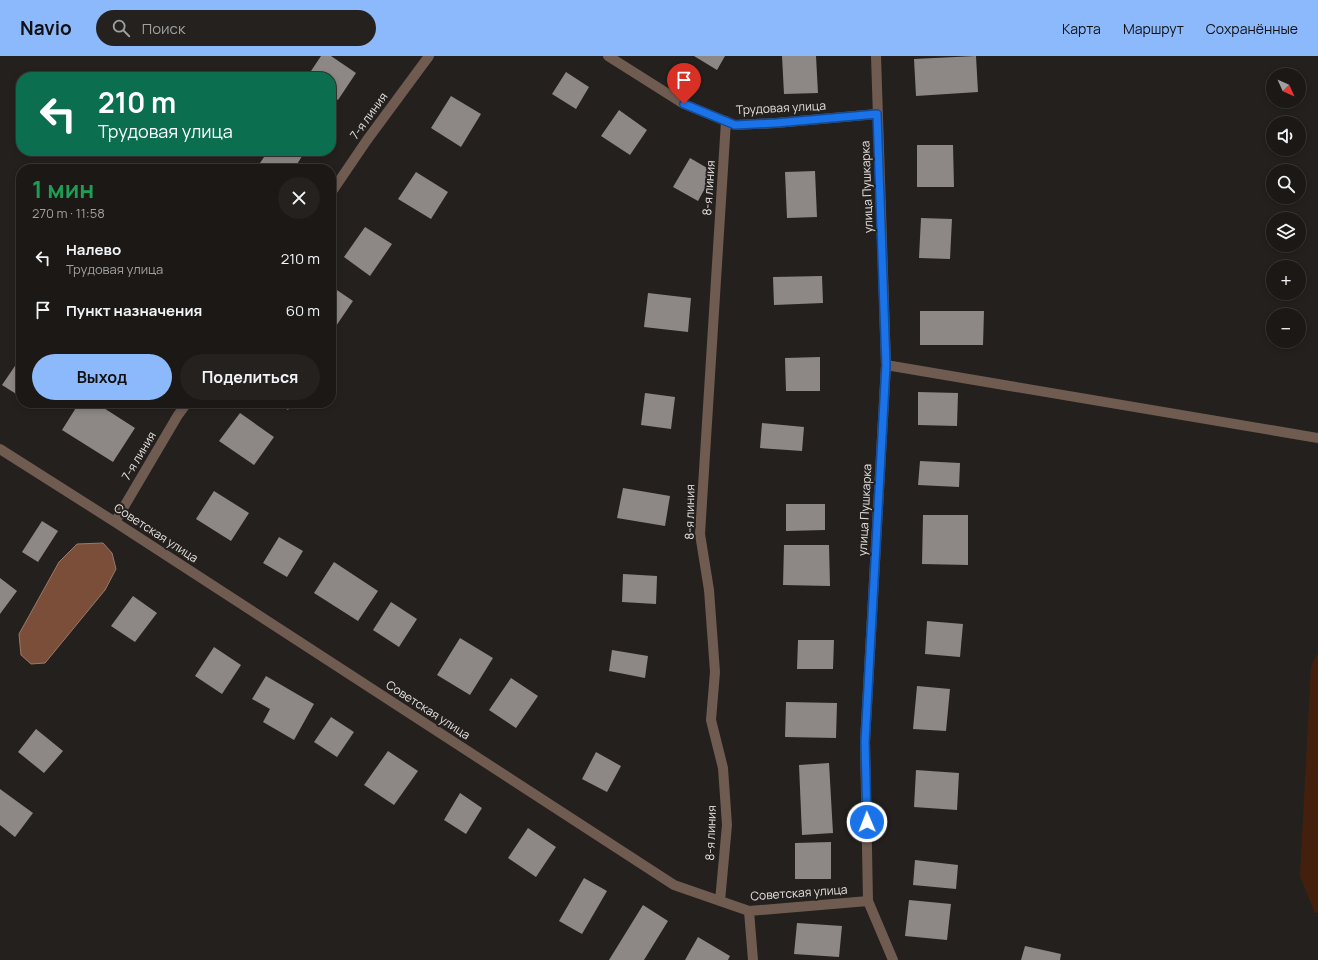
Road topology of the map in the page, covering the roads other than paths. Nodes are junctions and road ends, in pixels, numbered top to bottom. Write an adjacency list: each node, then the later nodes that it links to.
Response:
1 (429, 56): 6 (street, 7-я линия)
2 (608, 56): 5 (street, Трудовая улица)
3 (876, 56): 4 (street, улица Пушкарка)
4 (877, 114): 5 (street, Трудовая улица); 7 (street, улица Пушкарка)
5 (726, 121): 12 (street, 8-я линия)
6 (336, 186)
7 (886, 365): 9 (street); 13 (street, улица Пушкарка)
8 (183, 408): 11 (street, 7-я линия)
9 (1318, 438)
10 (0, 449): 11 (street, Советская улица)
11 (115, 522): 12 (street, Советская улица)
12 (720, 901): 14 (street, Советская улица)
13 (868, 901): 14 (street, Советская улица); 16 (street, улица Пушкарка)
14 (749, 911): 15 (street)
15 (753, 960)
16 (893, 960)

